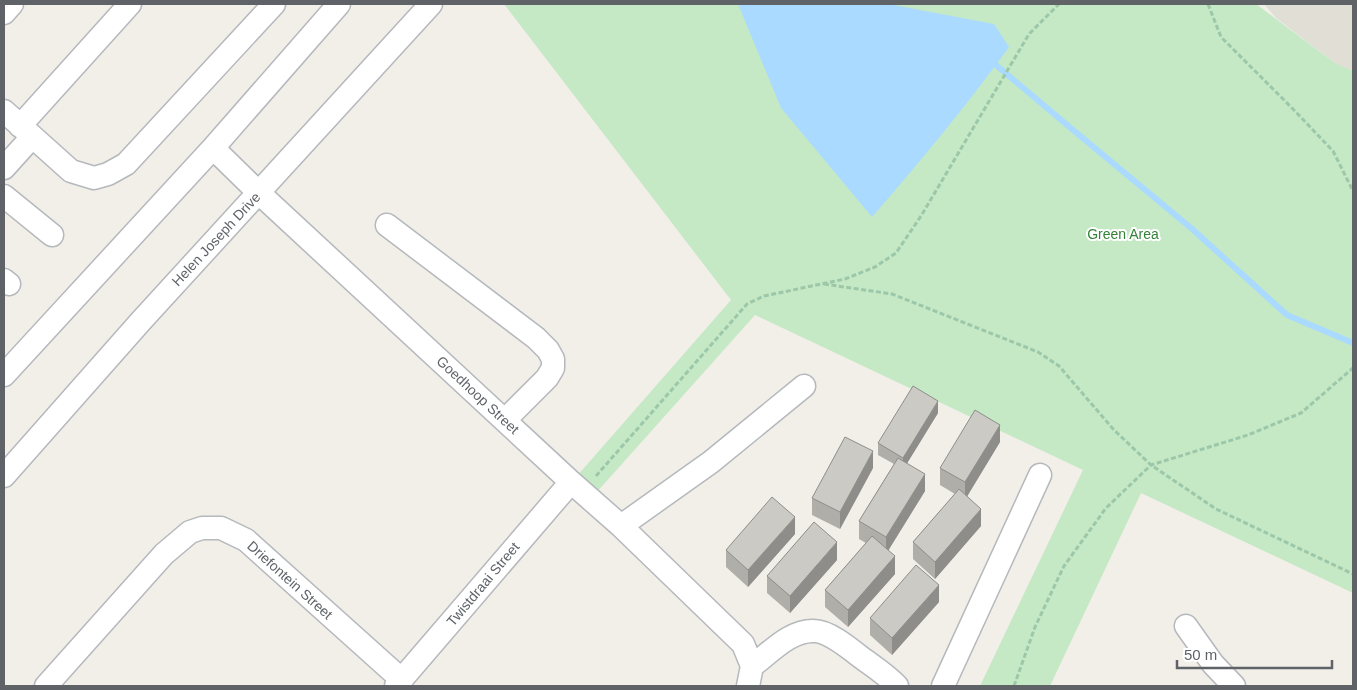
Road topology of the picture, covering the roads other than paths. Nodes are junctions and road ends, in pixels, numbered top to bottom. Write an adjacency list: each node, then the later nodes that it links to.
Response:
1 (12, 4): 6 (street)
2 (130, 4): 7 (street)
3 (274, 4): 7 (street)
4 (339, 4): 8 (street)
5 (431, 4): 10 (street, Helen Joseph Drive)
6 (4, 13)
7 (19, 124): 9 (street)
8 (213, 148): 10 (street, Goedhoop Street); 14 (street)
9 (4, 168)
10 (259, 193): 16 (street, Goedhoop Street); 17 (street, Helen Joseph Drive)
11 (4, 196): 13 (street)
12 (387, 225): 16 (street)
13 (52, 235)
14 (4, 375)
15 (804, 386): 20 (street)
16 (505, 420): 19 (street, Goedhoop Street)
17 (5, 472)
18 (1040, 475): 26 (street)
19 (577, 487): 20 (street, Goedhoop Street); 23 (street, Twistdraai Street)
20 (621, 526): 22 (street, Goedhoop Street)
21 (1186, 626): 27 (street)
22 (750, 676): 25 (street)
23 (399, 683): 24 (street, Driefontein Street)
24 (46, 686)
25 (897, 686)
26 (943, 686)
27 (1234, 686)

